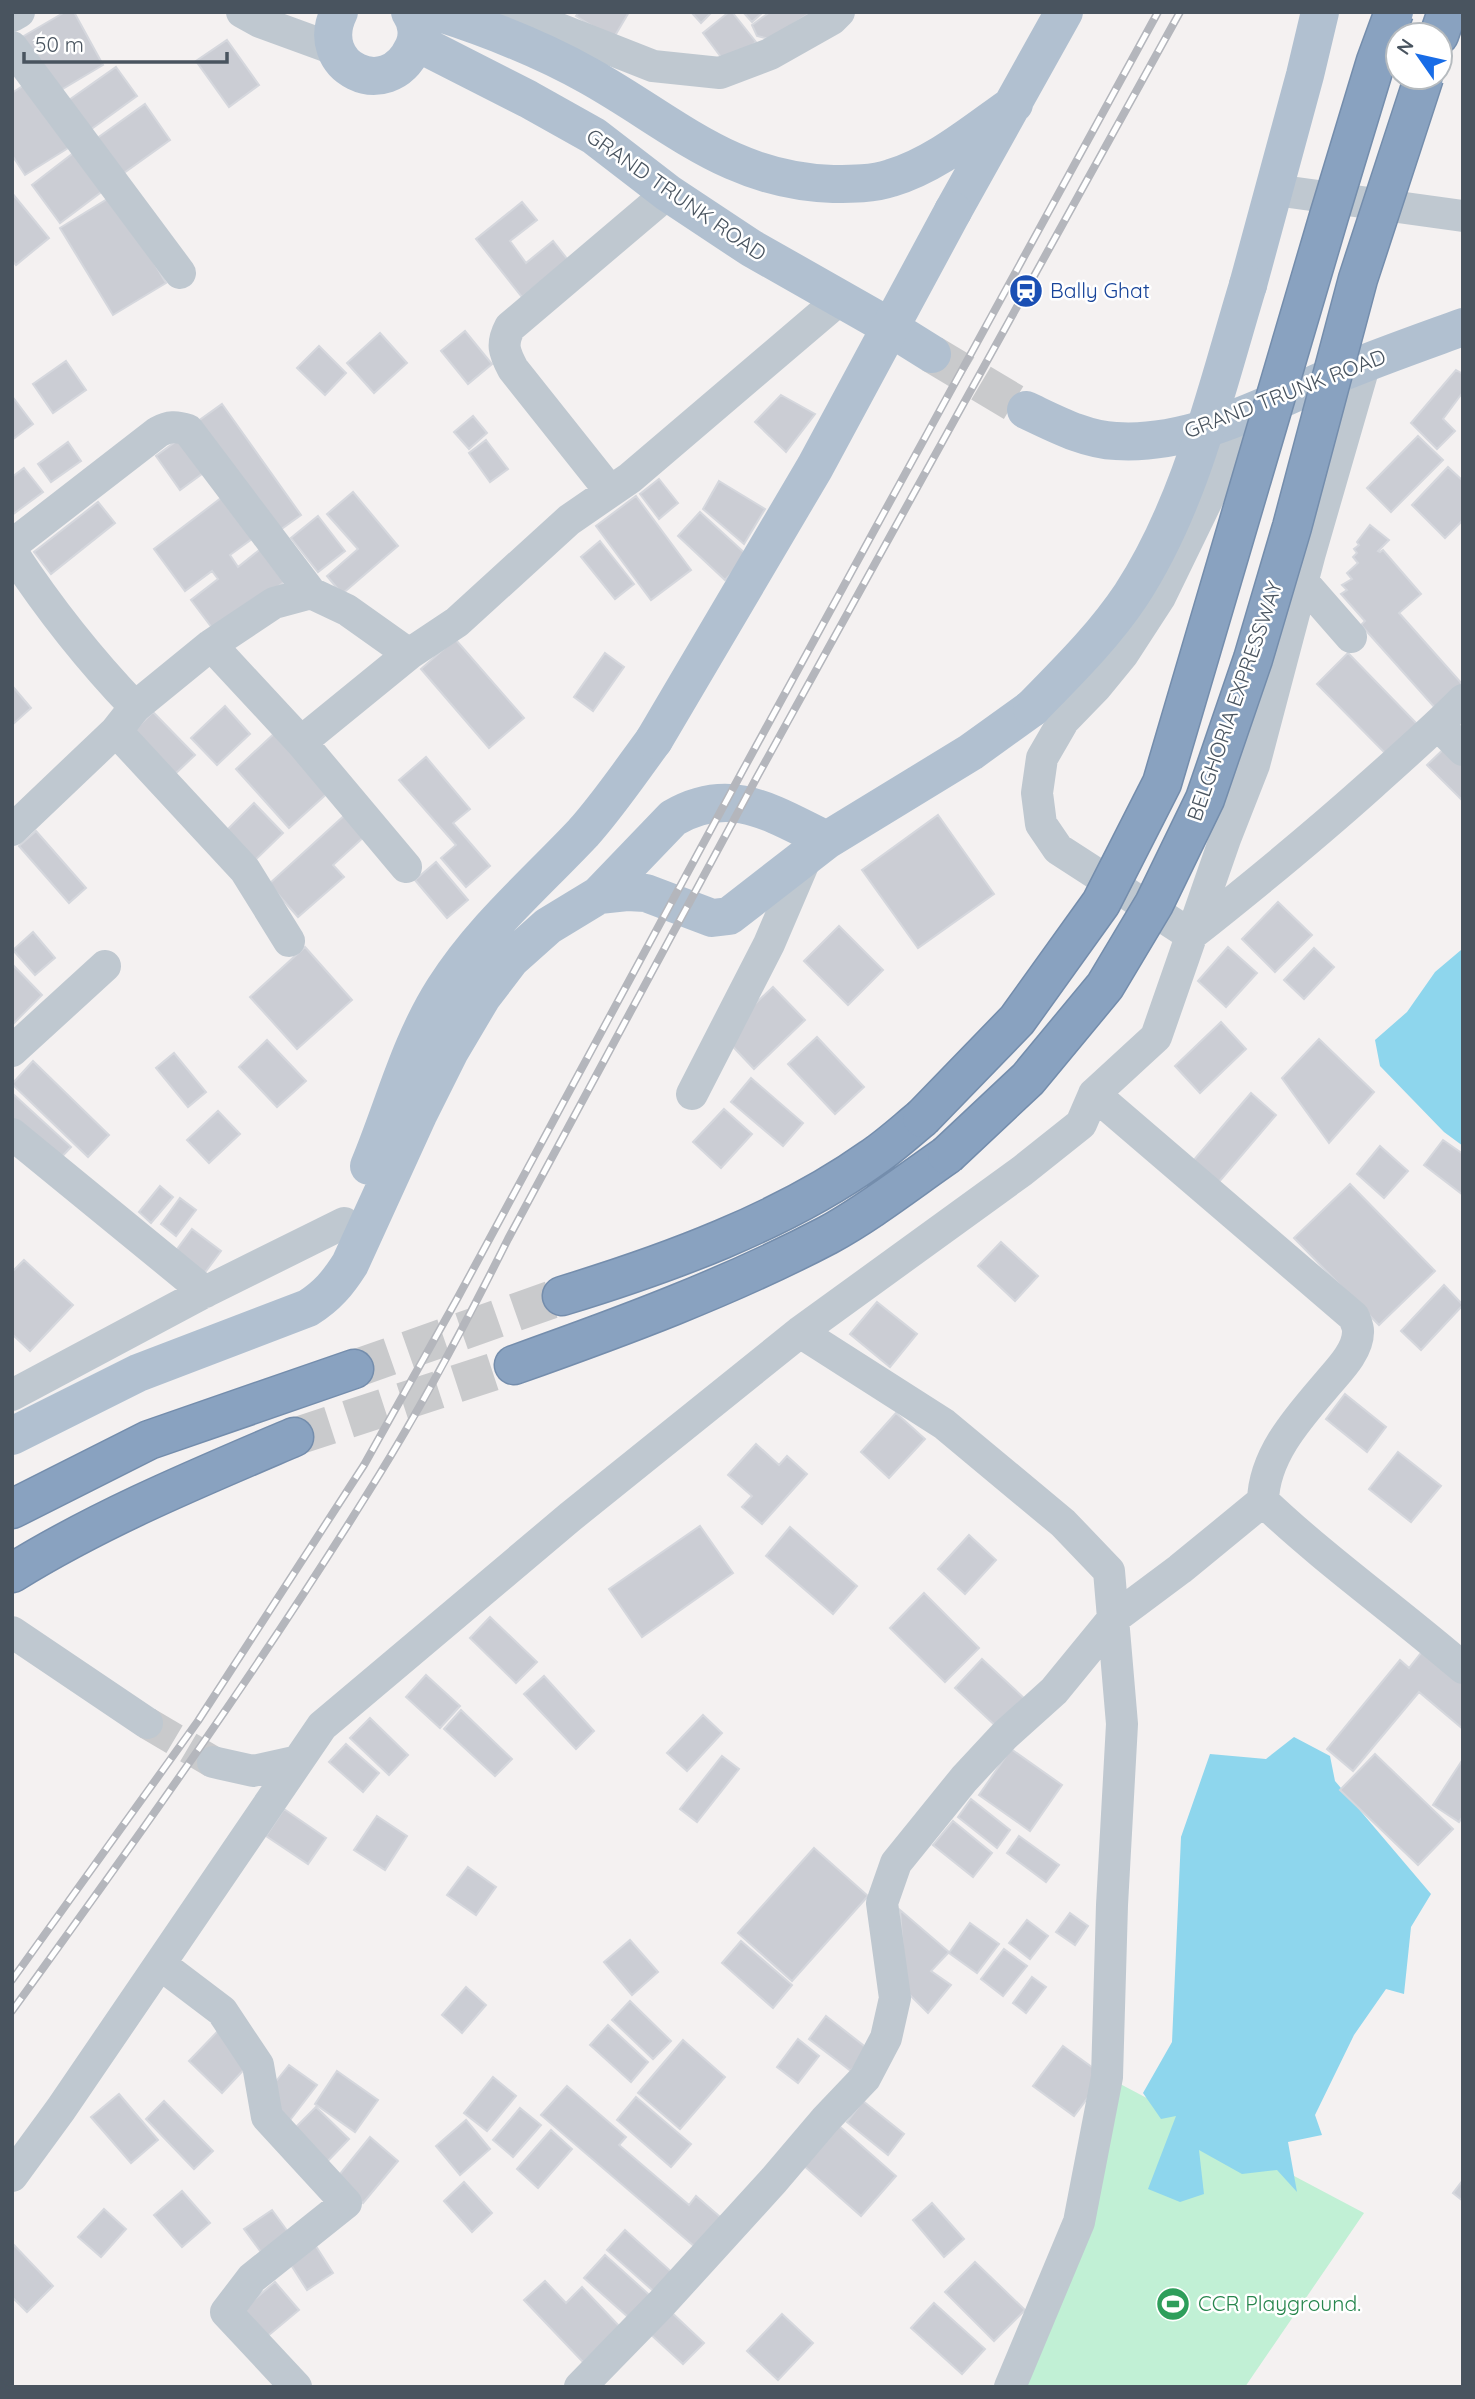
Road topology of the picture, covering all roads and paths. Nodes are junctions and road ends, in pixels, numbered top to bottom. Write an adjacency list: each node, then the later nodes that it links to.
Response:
1 (19, 12): 8 (street)
2 (242, 12): 10 (street)
3 (516, 12): 7 (street)
4 (1063, 12): 13 (main road)
5 (1320, 12): 14 (main road)
6 (1394, 12): 51 (highway, BELGHORIA EXPRESSWAY, bridge)
7 (832, 15)
8 (12, 16)
9 (421, 22): 10 (main road); 13 (main road); 15 (main road, GRAND TRUNK ROAD)
10 (329, 25)
11 (12, 47): 17 (street)
12 (1419, 91): 54 (highway, BELGHORIA EXPRESSWAY, bridge)
13 (1014, 104): 48 (main road, bridge)
14 (1275, 191): 16 (street); 38 (main road, bridge)
15 (668, 194): 18 (main road, GRAND TRUNK ROAD); 24 (street)
16 (1463, 216)
17 (180, 273)
18 (840, 299): 20 (main road, GRAND TRUNK ROAD); 24 (street)
19 (1463, 327): 21 (main road, GRAND TRUNK ROAD)
20 (932, 354)
21 (1365, 363): 23 (main road, GRAND TRUNK ROAD); 27 (street)
22 (1026, 410): 23 (main road, GRAND TRUNK ROAD)
23 (1237, 416): 41 (street)
24 (610, 491): 31 (street)
25 (12, 545): 28 (street)
26 (12, 552): 33 (street)
27 (1302, 581): 29 (street); 41 (street)
28 (311, 593): 30 (street); 31 (street)
29 (1351, 637)
30 (211, 645): 33 (street); 35 (street)
31 (408, 654): 35 (street)
32 (1463, 700): 34 (street)
33 (126, 719): 37 (street); 42 (street)
34 (1438, 725): 36 (street); 41 (street)
35 (300, 742): 39 (street)
36 (1463, 750)
37 (12, 830)
38 (816, 850): 40 (main road); 40 (main road); 45 (street)
39 (406, 867)
40 (599, 895): 48 (main road)
41 (1191, 935): 46 (street)
42 (289, 941)
43 (105, 966): 44 (street)
44 (12, 1052)
45 (692, 1094)
46 (1094, 1094): 53 (street); 59 (street)
47 (12, 1134): 50 (street)
48 (381, 1166): 49 (main road); 52 (main road)
49 (344, 1223): 50 (street); 52 (main road)
50 (205, 1292): 56 (street)
51 (562, 1296)
52 (281, 1318): 57 (main road)
53 (800, 1332): 62 (street); 66 (street)
54 (514, 1365)
55 (354, 1369): 60 (highway)
56 (12, 1395)
57 (12, 1436)
58 (294, 1437): 61 (highway)
59 (1263, 1501): 62 (street); 64 (street)
60 (12, 1509)
61 (12, 1573)
62 (1113, 1619): 71 (street); 72 (street)
63 (12, 1632): 65 (street)
64 (1463, 1668)
65 (147, 1723)
66 (298, 1761): 67 (street); 68 (street)
67 (213, 1762)
68 (160, 1964): 69 (street); 70 (street)
69 (12, 2176)
70 (296, 2387)
71 (580, 2387)
72 (1010, 2387)

